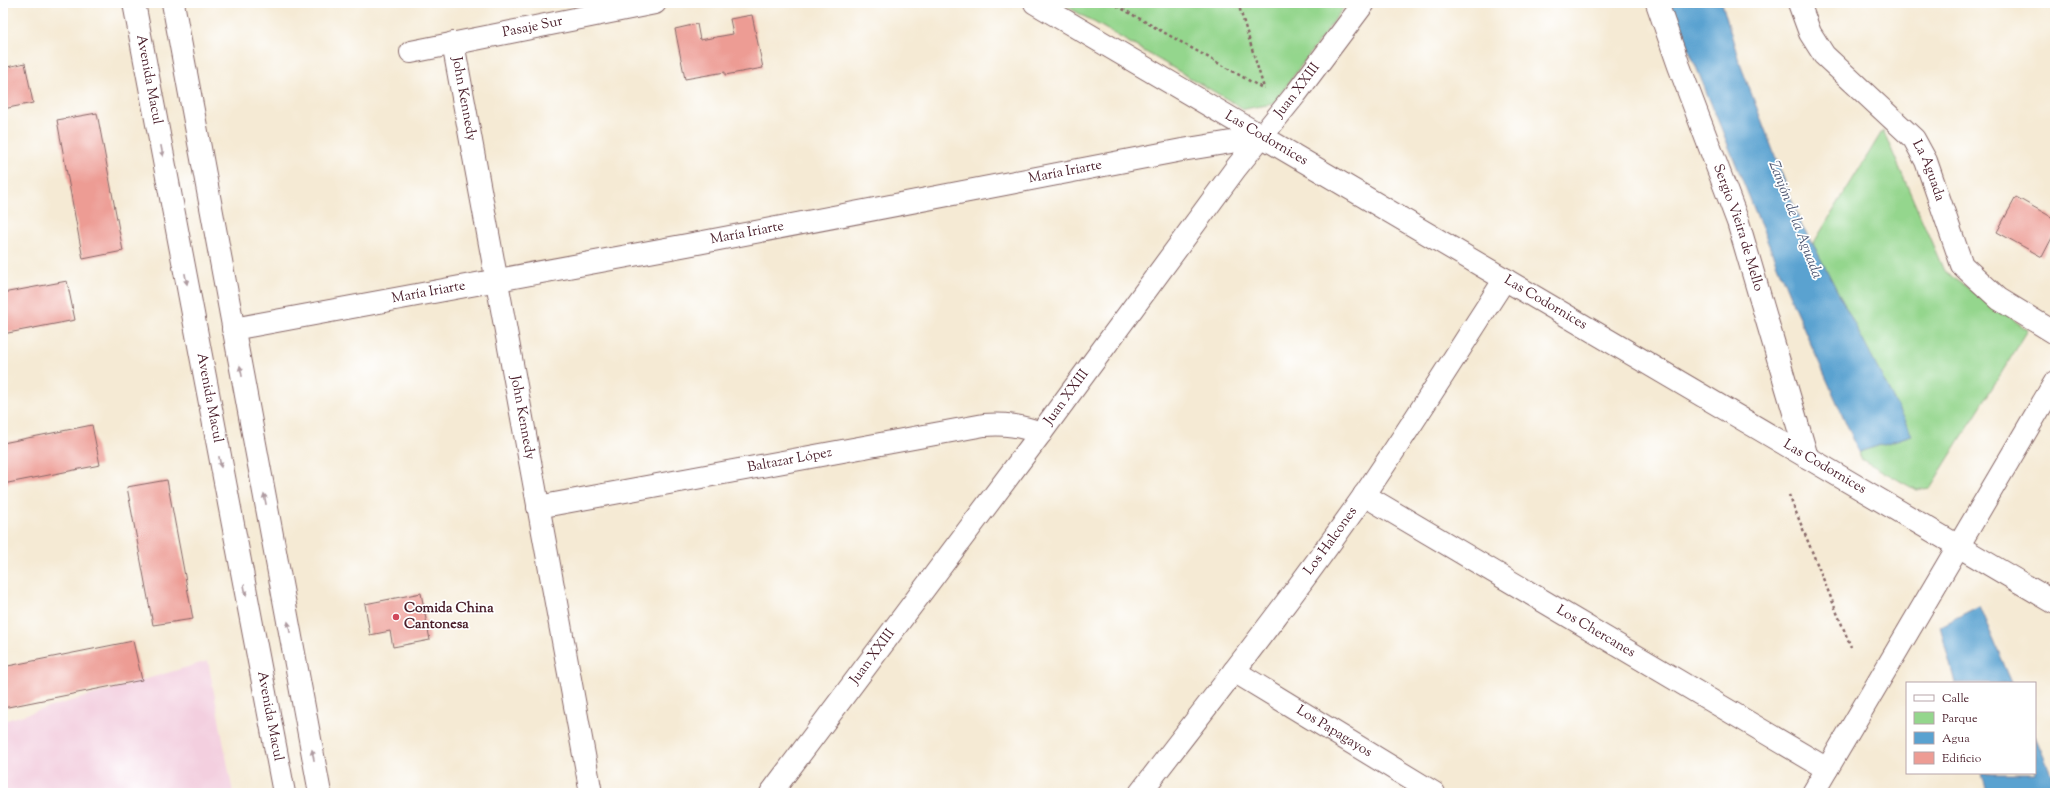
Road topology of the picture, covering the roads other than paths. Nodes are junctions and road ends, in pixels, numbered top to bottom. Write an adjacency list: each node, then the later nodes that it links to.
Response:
1 (134, 3): 24 (street, Avenida Macul, one-way to 24)
2 (174, 3): 13 (street)
3 (655, 3): 8 (street, Pasaje Sur)
4 (1035, 3): 10 (street, Las Codornices)
5 (1364, 3): 10 (street, Juan XXIII)
6 (1657, 3): 17 (street, Sergio Vieira de Mello)
7 (1799, 3): 14 (street, La Aguada)
8 (454, 43): 9 (street, Pasaje Sur); 12 (street, John Kennedy)
9 (411, 52)
10 (1262, 137): 11 (street, Las Codornices); 12 (street, María Iriarte); 16 (street, Juan XXIII)
11 (1505, 279): 17 (street, Las Codornices); 18 (street, Los Halcones)
12 (497, 280): 13 (street, María Iriarte); 19 (street, John Kennedy)
13 (233, 329): 25 (street, one-way to 13)
14 (2055, 332)
15 (2055, 382): 20 (street)
16 (1041, 433): 19 (street, Baltazar López); 27 (street, Juan XXIII)
17 (1807, 457): 20 (street, Las Codornices)
18 (1364, 495): 22 (street, Los Halcones); 23 (street, Los Chercanes)
19 (538, 507): 26 (street, John Kennedy)
20 (1958, 546): 21 (street, Las Codornices); 23 (street)
21 (2055, 602)
22 (1234, 671): 28 (street, Los Halcones); 29 (street, Los Papagayos)
23 (1827, 769): 30 (street)
24 (284, 793)
25 (320, 793)
26 (591, 793)
27 (771, 793)
28 (1140, 793)
29 (1434, 793)
30 (1813, 793)

